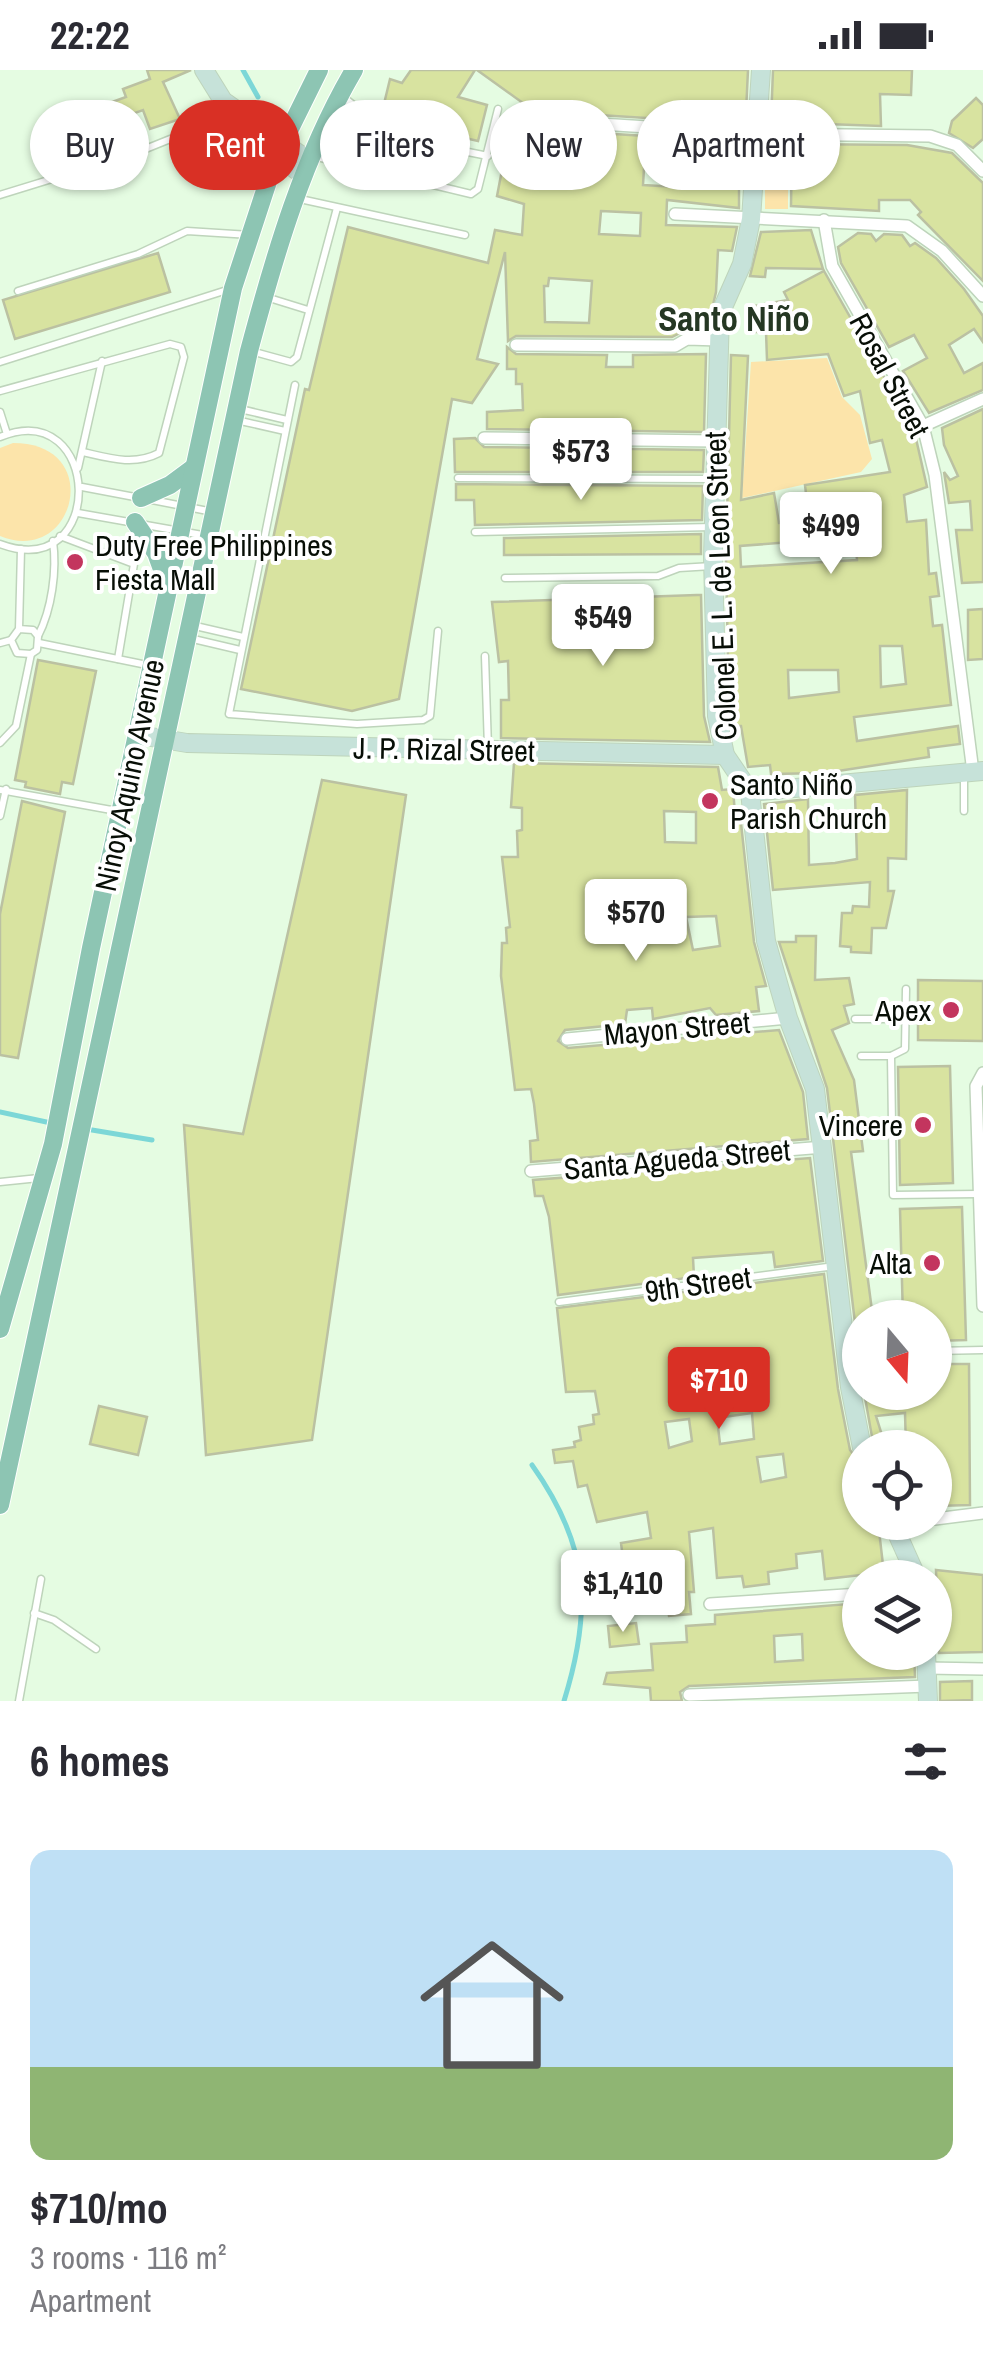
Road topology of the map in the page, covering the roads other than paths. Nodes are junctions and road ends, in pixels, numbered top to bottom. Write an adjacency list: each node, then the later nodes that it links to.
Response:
1 (204, 70): 6 (street)
2 (320, 70): 8 (main road, Ninoy Aquino Avenue)
3 (354, 70): 5 (main road, Ninoy Aquino Avenue)
4 (760, 70): 7 (street, Colonel E. L. de Leon Street)
5 (340, 94): 12 (lane); 14 (main road, Ninoy Aquino Avenue)
6 (225, 100)
7 (759, 100)
8 (300, 110)
9 (840, 135): 15 (street)
10 (169, 137): 18 (lane)
11 (490, 147): 12 (lane)
12 (488, 156): 14 (lane)
13 (300, 160): 14 (street)
14 (308, 164): 19 (main road, Ninoy Aquino Avenue)
15 (983, 171)
16 (266, 190): 25 (main road, Ninoy Aquino Avenue)
17 (753, 190): 22 (street, Colonel E. L. de Leon Street)
18 (0, 195)
19 (294, 197): 20 (lane); 28 (main road, Ninoy Aquino Avenue)
20 (336, 208): 24 (lane); 30 (lane)
21 (675, 214): 22 (street)
22 (751, 219): 23 (street); 31 (street, Colonel E. L. de Leon Street)
23 (824, 220): 29 (street); 42 (street, Rosal Street)
24 (465, 234)
25 (250, 235): 26 (main road, Ninoy Aquino Avenue); 27 (lane)
26 (233, 288): 35 (lane); 48 (main road, Ninoy Aquino Avenue)
27 (18, 291)
28 (264, 296): 30 (lane); 33 (main road, Ninoy Aquino Avenue)
29 (983, 296)
30 (308, 310): 33 (lane)
31 (719, 340): 32 (street); 46 (street, Colonel E. L. de Leon Street)
32 (516, 345)
33 (249, 351): 40 (main road, Ninoy Aquino Avenue)
34 (102, 361): 37 (lane); 47 (lane); 47 (lane)
35 (0, 362)
36 (295, 385): 41 (lane)
37 (0, 391)
38 (983, 400): 42 (street)
39 (0, 412): 44 (lane)
40 (236, 414): 41 (lane); 43 (lane); 55 (main road, Ninoy Aquino Avenue)
41 (287, 420): 43 (lane)
42 (922, 426): 85 (street, Rosal Street)
43 (285, 431): 71 (lane)
44 (4, 435): 49 (lane)
45 (484, 438): 46 (street)
46 (714, 440): 51 (street, Colonel E. L. de Leon Street)
47 (83, 452): 49 (lane)
48 (194, 467): 53 (main road); 54 (main road, Ninoy Aquino Avenue)
49 (78, 469): 52 (lane)
50 (458, 478): 51 (lane)
51 (714, 479): 58 (street, Colonel E. L. de Leon Street)
52 (82, 487): 53 (lane); 56 (lane)
53 (141, 498): 54 (lane)
54 (185, 506): 55 (lane); 59 (main road, Ninoy Aquino Avenue)
55 (215, 512): 61 (main road, Ninoy Aquino Avenue)
56 (78, 513): 57 (lane); 62 (lane)
57 (135, 522): 59 (lane); 67 (main road)
58 (714, 527): 60 (lane); 65 (street, Colonel E. L. de Leon Street)
59 (180, 530): 61 (lane); 67 (main road, Ninoy Aquino Avenue)
60 (475, 532)
61 (210, 536): 69 (main road, Ninoy Aquino Avenue)
62 (57, 538): 64 (lane); 72 (lane); 78 (lane)
63 (0, 544): 64 (lane)
64 (22, 550): 68 (lane)
65 (714, 566): 66 (lane); 84 (street, Colonel E. L. de Leon Street)
66 (505, 578)
67 (168, 590): 79 (main road, Ninoy Aquino Avenue)
68 (19, 628): 72 (lane); 73 (lane)
69 (189, 631): 71 (lane); 75 (lane); 81 (main road, Ninoy Aquino Avenue)
70 (438, 631): 75 (lane)
71 (243, 637): 75 (lane)
72 (39, 639): 76 (lane); 78 (lane)
73 (11, 640): 74 (lane); 76 (lane)
74 (0, 642)
75 (240, 650)
76 (31, 654): 82 (lane)
77 (485, 656): 83 (lane)
78 (118, 659): 79 (lane)
79 (153, 666): 80 (main road, Ninoy Aquino Avenue)
80 (139, 735): 81 (street, J. P. Rizal Street); 88 (main road, Ninoy Aquino Avenue)
81 (164, 741): 83 (street, J. P. Rizal Street); 111 (main road, Ninoy Aquino Avenue)
82 (0, 743)
83 (488, 750): 84 (street, J. P. Rizal Street)
84 (725, 755): 87 (street, Colonel E. L. de Leon Street)
85 (973, 772): 87 (street); 89 (lane)
86 (3, 789): 88 (lane); 90 (lane)
87 (750, 792): 92 (street, Colonel E. L. de Leon Street)
88 (122, 811): 101 (main road, Ninoy Aquino Avenue)
89 (964, 811)
90 (0, 816)
91 (906, 989): 94 (lane)
92 (788, 1018): 95 (street, Mayon Street); 99 (street, Colonel E. L. de Leon Street)
93 (855, 1019): 94 (lane)
94 (906, 1019): 97 (lane)
95 (567, 1038)
96 (861, 1056): 97 (lane)
97 (891, 1056): 103 (lane)
98 (983, 1074): 103 (street)
99 (824, 1148): 100 (street, Santa Agueda Street); 104 (street, Colonel E. L. de Leon Street)
100 (531, 1171)
101 (46, 1178): 102 (lane); 107 (main road, Ninoy Aquino Avenue)
102 (0, 1182)
103 (980, 1194): 106 (street)
104 (837, 1266): 105 (lane, 9th Street); 110 (street, Colonel E. L. de Leon Street)
105 (559, 1302)
106 (983, 1306)
107 (0, 1329)
108 (983, 1350): 109 (lane)
109 (952, 1351)
110 (858, 1430)
111 (0, 1505)
112 (983, 1513): 113 (street)
113 (952, 1517)
114 (41, 1580): 117 (lane)
115 (842, 1595): 116 (street)
116 (710, 1604)
117 (34, 1614): 118 (lane); 122 (lane)
118 (96, 1649)
119 (983, 1670): 120 (street)
120 (927, 1677): 121 (street)
121 (689, 1695)
122 (19, 1701)

